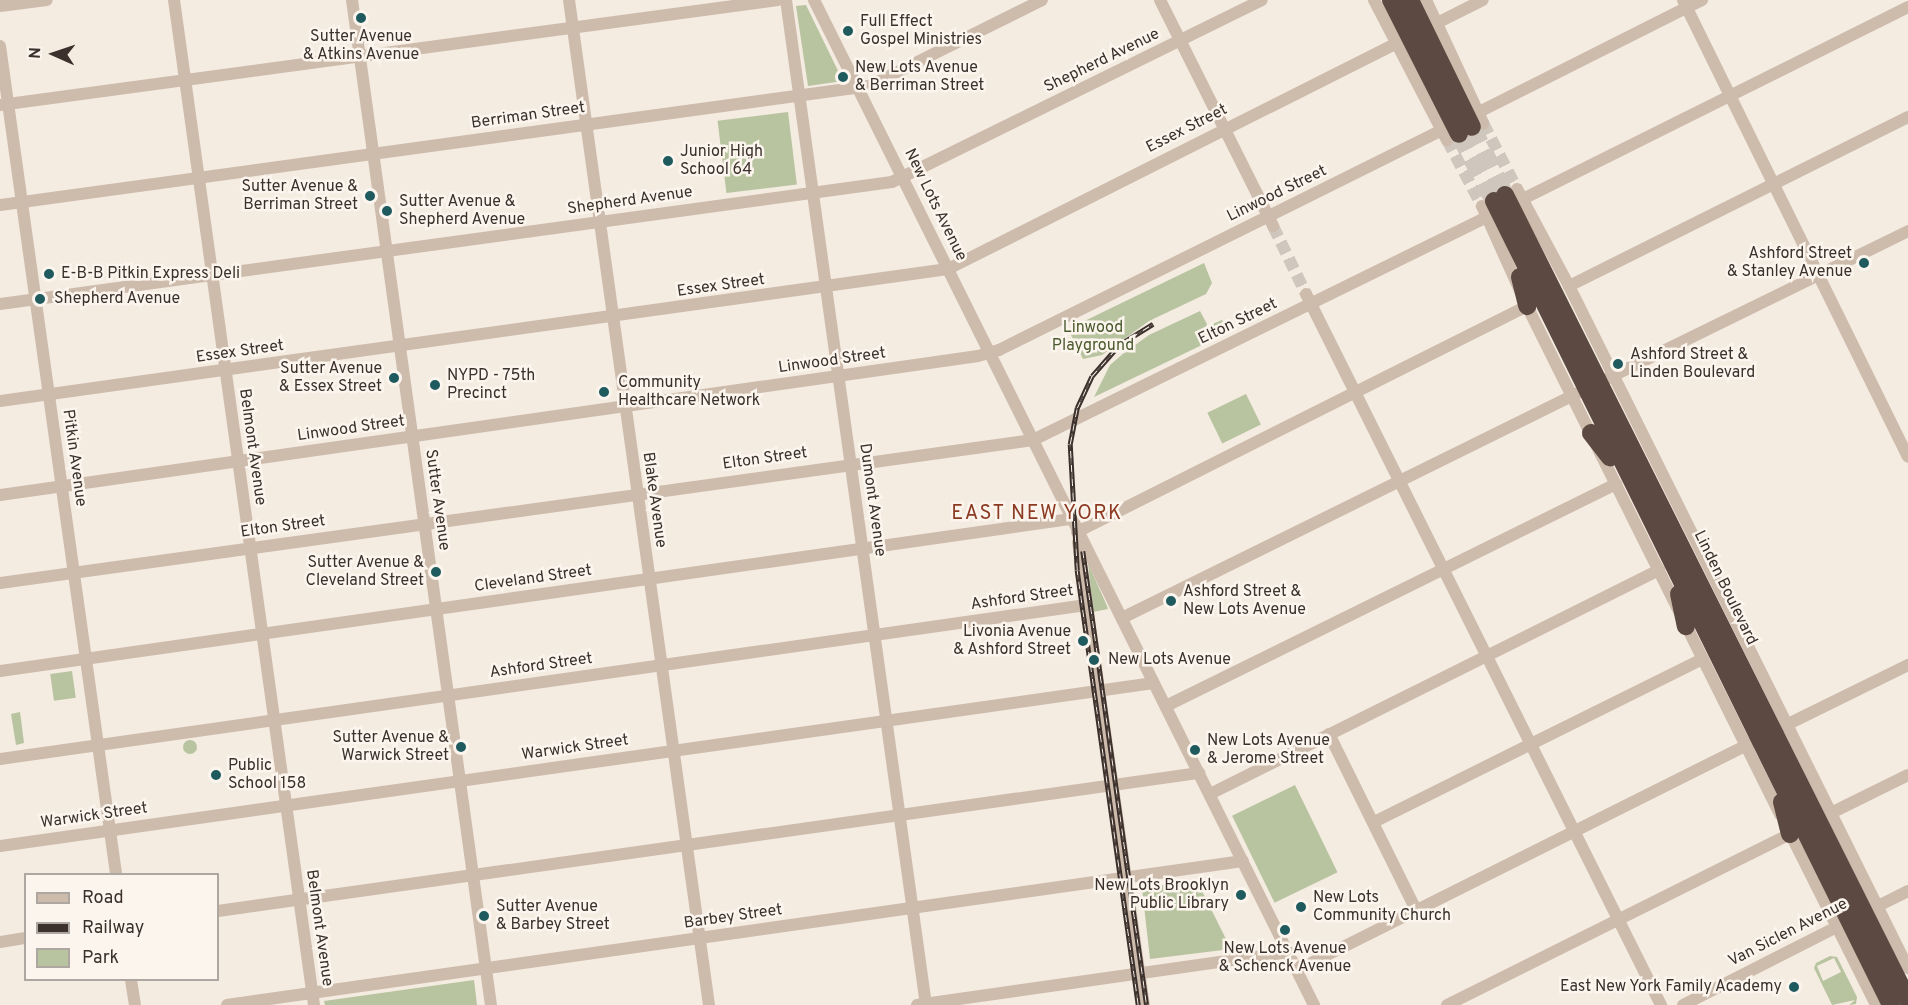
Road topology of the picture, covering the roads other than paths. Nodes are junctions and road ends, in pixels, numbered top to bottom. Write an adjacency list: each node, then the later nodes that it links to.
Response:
1 (46, 0): 18 (street)
2 (174, 0): 26 (street, Belmont Avenue)
3 (352, 0): 25 (street, Sutter Avenue)
4 (569, 0): 21 (street, Blake Avenue)
5 (778, 0): 21 (street)
6 (786, 0): 28 (street, Dumont Avenue)
7 (814, 0): 27 (street, New Lots Avenue)
8 (1042, 0): 27 (street, Berriman Street)
9 (1160, 0): 23 (street)
10 (1262, 0): 23 (street, Shepherd Avenue)
11 (1374, 0): 22 (street)
12 (1382, 0): 22 (highway)
13 (1391, 0): 22 (highway)
14 (1410, 0): 33 (highway)
15 (1483, 0): 20 (street)
16 (1702, 0): 17 (street, Linwood Street)
17 (1685, 4): 29 (street); 33 (street, Linwood Street)
18 (0, 6)
19 (1908, 7): 29 (street, Elton Street)
20 (1429, 8): 33 (street)
21 (573, 28): 25 (street); 32 (street, Blake Avenue)
22 (1401, 36): 33 (highway); 34 (street, Essex Street)
23 (1180, 41): 34 (street); 37 (street, Shepherd Avenue)
24 (0, 46): 30 (street, Pitkin Avenue)
25 (359, 57): 26 (street); 35 (street, Sutter Avenue)
26 (185, 81): 30 (street); 36 (street, Belmont Avenue)
27 (858, 87): 28 (street, Berriman Street); 37 (street, New Lots Avenue)
28 (799, 96): 32 (street, Berriman Street); 39 (street, Dumont Avenue)
29 (1731, 96): 38 (street); 41 (street, Elton Street)
30 (5, 105): 40 (street, Pitkin Avenue)
31 (1908, 117): 38 (street)
32 (586, 125): 35 (street, Berriman Street); 43 (street, Blake Avenue)
33 (1463, 128): 44 (street, Linwood Street)
34 (1224, 129): 44 (street); 48 (street, Essex Street)
35 (372, 154): 36 (street, Berriman Street); 47 (street, Sutter Avenue)
36 (199, 178): 40 (street, Berriman Street); 49 (street, Belmont Avenue)
37 (903, 178): 39 (street, Shepherd Avenue); 48 (street, New Lots Avenue)
38 (1775, 183): 50 (street); 51 (street)
39 (812, 194): 43 (street, Shepherd Avenue); 52 (street, Dumont Avenue)
40 (23, 201): 42 (street, Berriman Street); 53 (street, Pitkin Avenue)
41 (1501, 201): 46 (highway, Linden Boulevard); 51 (street, Linden Boulevard); 54 (street, Elton Street); 56 (street, Linden Boulevard); 62 (highway, Linden Boulevard)
42 (0, 205)
43 (599, 222): 47 (street, Shepherd Avenue); 57 (street, Blake Avenue)
44 (1270, 222): 59 (street, Linwood Street)
45 (1908, 231): 50 (street)
46 (1513, 246): 56 (highway); 62 (highway, Linden Boulevard)
47 (386, 252): 49 (street, Shepherd Avenue); 58 (street, Sutter Avenue)
48 (948, 269): 52 (street, Essex Street); 59 (street, New Lots Avenue)
49 (212, 275): 53 (street, Shepherd Avenue); 60 (street, Belmont Avenue)
50 (1820, 275): 62 (street); 71 (street)
51 (1569, 285): 62 (street, Linden Boulevard)
52 (825, 289): 57 (street, Essex Street); 61 (street, Dumont Avenue)
53 (36, 299): 55 (street, Shepherd Avenue); 64 (street, Pitkin Avenue)
54 (1308, 299): 63 (street); 69 (street, Elton Street)
55 (0, 303)
56 (1527, 306): 62 (street, Linden Boulevard); 63 (street)
57 (612, 318): 58 (street, Essex Street); 66 (street, Blake Avenue)
58 (399, 347): 60 (street, Essex Street); 68 (street, Sutter Avenue)
59 (990, 354): 61 (street, Linwood Street); 69 (street, New Lots Avenue)
60 (225, 370): 64 (street, Essex Street); 72 (street, Belmont Avenue)
61 (838, 377): 66 (street, Linwood Street); 73 (street, Dumont Avenue)
62 (1593, 386): 67 (street, Linden Boulevard); 70 (street, Linden Boulevard); 74 (street); 75 (highway, Linden Boulevard); 79 (highway, Linden Boulevard)
63 (1355, 392): 74 (street); 82 (street)
64 (49, 394): 65 (street, Essex Street); 76 (street, Pitkin Avenue)
65 (0, 401)
66 (625, 407): 68 (street, Linwood Street); 77 (street, Blake Avenue)
67 (1591, 433): 75 (highway)
68 (411, 437): 72 (street, Linwood Street); 81 (street, Sutter Avenue)
69 (1033, 440): 73 (street, Elton Street); 80 (street, New Lots Avenue)
70 (1653, 457): 79 (highway); 97 (street, Linden Boulevard)
71 (1908, 457)
72 (237, 462): 76 (street, Linwood Street); 83 (street, Belmont Avenue)
73 (850, 464): 77 (street, Elton Street); 84 (street, Dumont Avenue)
74 (1399, 480): 85 (street); 93 (street)
75 (1625, 486): 85 (street); 86 (highway, Linden Boulevard)
76 (62, 487): 78 (street, Linwood Street); 87 (street, Pitkin Avenue)
77 (637, 494): 81 (street, Elton Street); 88 (street, Blake Avenue)
78 (0, 495)
79 (1668, 518): 92 (highway, Linden Boulevard)
80 (1071, 519): 82 (street, New Lots Avenue); 84 (street, Cleveland Street)
81 (424, 524): 83 (street, Elton Street); 91 (street, Sutter Avenue)
82 (1077, 532): 90 (street); 93 (street, New Lots Avenue)
83 (249, 548): 87 (street, Elton Street); 95 (street, Belmont Avenue)
84 (862, 549): 88 (street, Cleveland Street); 96 (street, Dumont Avenue)
85 (1443, 568): 98 (street); 107 (street)
86 (1666, 569): 94 (highway); 98 (street); 111 (highway, Linden Boulevard)
87 (74, 573): 89 (street, Elton Street); 99 (street, Pitkin Avenue)
88 (649, 579): 91 (street, Cleveland Street); 102 (street, Blake Avenue)
89 (0, 583)
90 (1086, 605): 96 (street, Ashford Street); 105 (street)
91 (436, 609): 95 (street, Cleveland Street); 106 (street, Sutter Avenue)
92 (1714, 610): 97 (highway); 111 (highway, Linden Boulevard)
93 (1122, 618): 104 (street, New Lots Avenue)
94 (1686, 626): 100 (street, Linden Boulevard)
95 (261, 635): 99 (street, Cleveland Street); 108 (street, Belmont Avenue)
96 (874, 636): 102 (street, Ashford Street); 109 (street, Dumont Avenue)
97 (1752, 655): 111 (street, Linden Boulevard)
98 (1487, 656): 110 (street); 112 (street)
99 (86, 659): 103 (street, Cleveland Street); 113 (street, Pitkin Avenue)
100 (1703, 659): 111 (street, Linden Boulevard); 112 (street)
101 (1908, 665): 111 (street)
102 (661, 666): 106 (street, Ashford Street); 114 (street, Blake Avenue)
103 (0, 671)
104 (1154, 683): 105 (street, Warwick Street); 107 (street, New Lots Avenue)
105 (1098, 691): 109 (street, Warwick Street); 120 (street)
106 (448, 695): 108 (street, Ashford Street); 119 (street, Sutter Avenue)
107 (1166, 706): 117 (street, New Lots Avenue)
108 (274, 719): 113 (street, Ashford Street); 122 (street, Belmont Avenue)
109 (886, 721): 114 (street, Warwick Street); 124 (street, Dumont Avenue)
110 (1329, 734): 121 (street); 125 (street)
111 (1766, 735): 116 (highway, Linden Boulevard); 123 (street, Linden Boulevard); 127 (street); 128 (street, Linden Boulevard); 140 (highway, Linden Boulevard)
112 (1531, 744): 125 (street); 127 (street)
113 (98, 745): 115 (street, Ashford Street); 126 (street, Pitkin Avenue)
114 (673, 751): 119 (street, Warwick Street); 129 (street, Blake Avenue)
115 (0, 759)
116 (1774, 768): 128 (highway); 140 (highway, Linden Boulevard)
117 (1199, 773): 120 (street); 121 (street, New Lots Avenue)
118 (1908, 776): 123 (street)
119 (460, 781): 122 (street, Warwick Street); 133 (street, Sutter Avenue)
120 (1110, 785): 124 (street); 134 (street)
121 (1210, 794): 131 (street, New Lots Avenue)
122 (286, 806): 126 (street, Warwick Street); 136 (street, Belmont Avenue)
123 (1832, 813): 140 (street, Linden Boulevard)
124 (899, 815): 129 (street); 137 (street, Dumont Avenue)
125 (1374, 822): 138 (street)
126 (110, 831): 130 (street, Warwick Street); 132 (street, Pitkin Avenue)
127 (1574, 832): 138 (street); 141 (street)
128 (1790, 834): 140 (street, Linden Boulevard); 141 (street)
129 (686, 845): 133 (street); 143 (street, Blake Avenue)
130 (0, 846)
131 (1243, 861): 134 (street, Barbey Street); 145 (street, New Lots Avenue)
132 (116, 873)
133 (473, 875): 136 (street); 147 (street, Sutter Avenue)
134 (1124, 879): 137 (street, Barbey Street); 149 (street)
135 (1908, 891): 140 (street, Van Siclen Avenue)
136 (298, 900): 139 (street); 151 (street, Belmont Avenue)
137 (913, 909): 143 (street, Barbey Street); 157 (street, Dumont Avenue)
138 (1416, 910): 148 (street)
139 (219, 911)
140 (1857, 917): 146 (street, Linden Boulevard); 152 (highway, Linden Boulevard); 162 (street, Van Siclen Avenue); 163 (street, Linden Boulevard); 164 (highway, Linden Boulevard)
141 (1618, 920): 160 (street); 161 (street)
142 (24, 938): 144 (street)
143 (699, 938): 147 (street, Barbey Street); 156 (street, Blake Avenue)
144 (0, 942)
145 (1288, 952): 148 (street, New Lots Avenue); 149 (street)
146 (1908, 968)
147 (486, 969): 151 (street, Barbey Street); 155 (street, Sutter Avenue)
148 (1297, 970): 159 (street, New Lots Avenue)
149 (1139, 973): 157 (street); 158 (street)
150 (131, 981): 153 (street)
151 (313, 999): 154 (street, Barbey Street)
152 (1908, 1000)
153 (135, 1005)
154 (227, 1005)
155 (491, 1005)
156 (709, 1005)
157 (923, 1005)
158 (1144, 1005)
159 (1314, 1005)
160 (1447, 1005)
161 (1661, 1005)
162 (1683, 1005)
163 (1875, 1005)
164 (1891, 1005)

